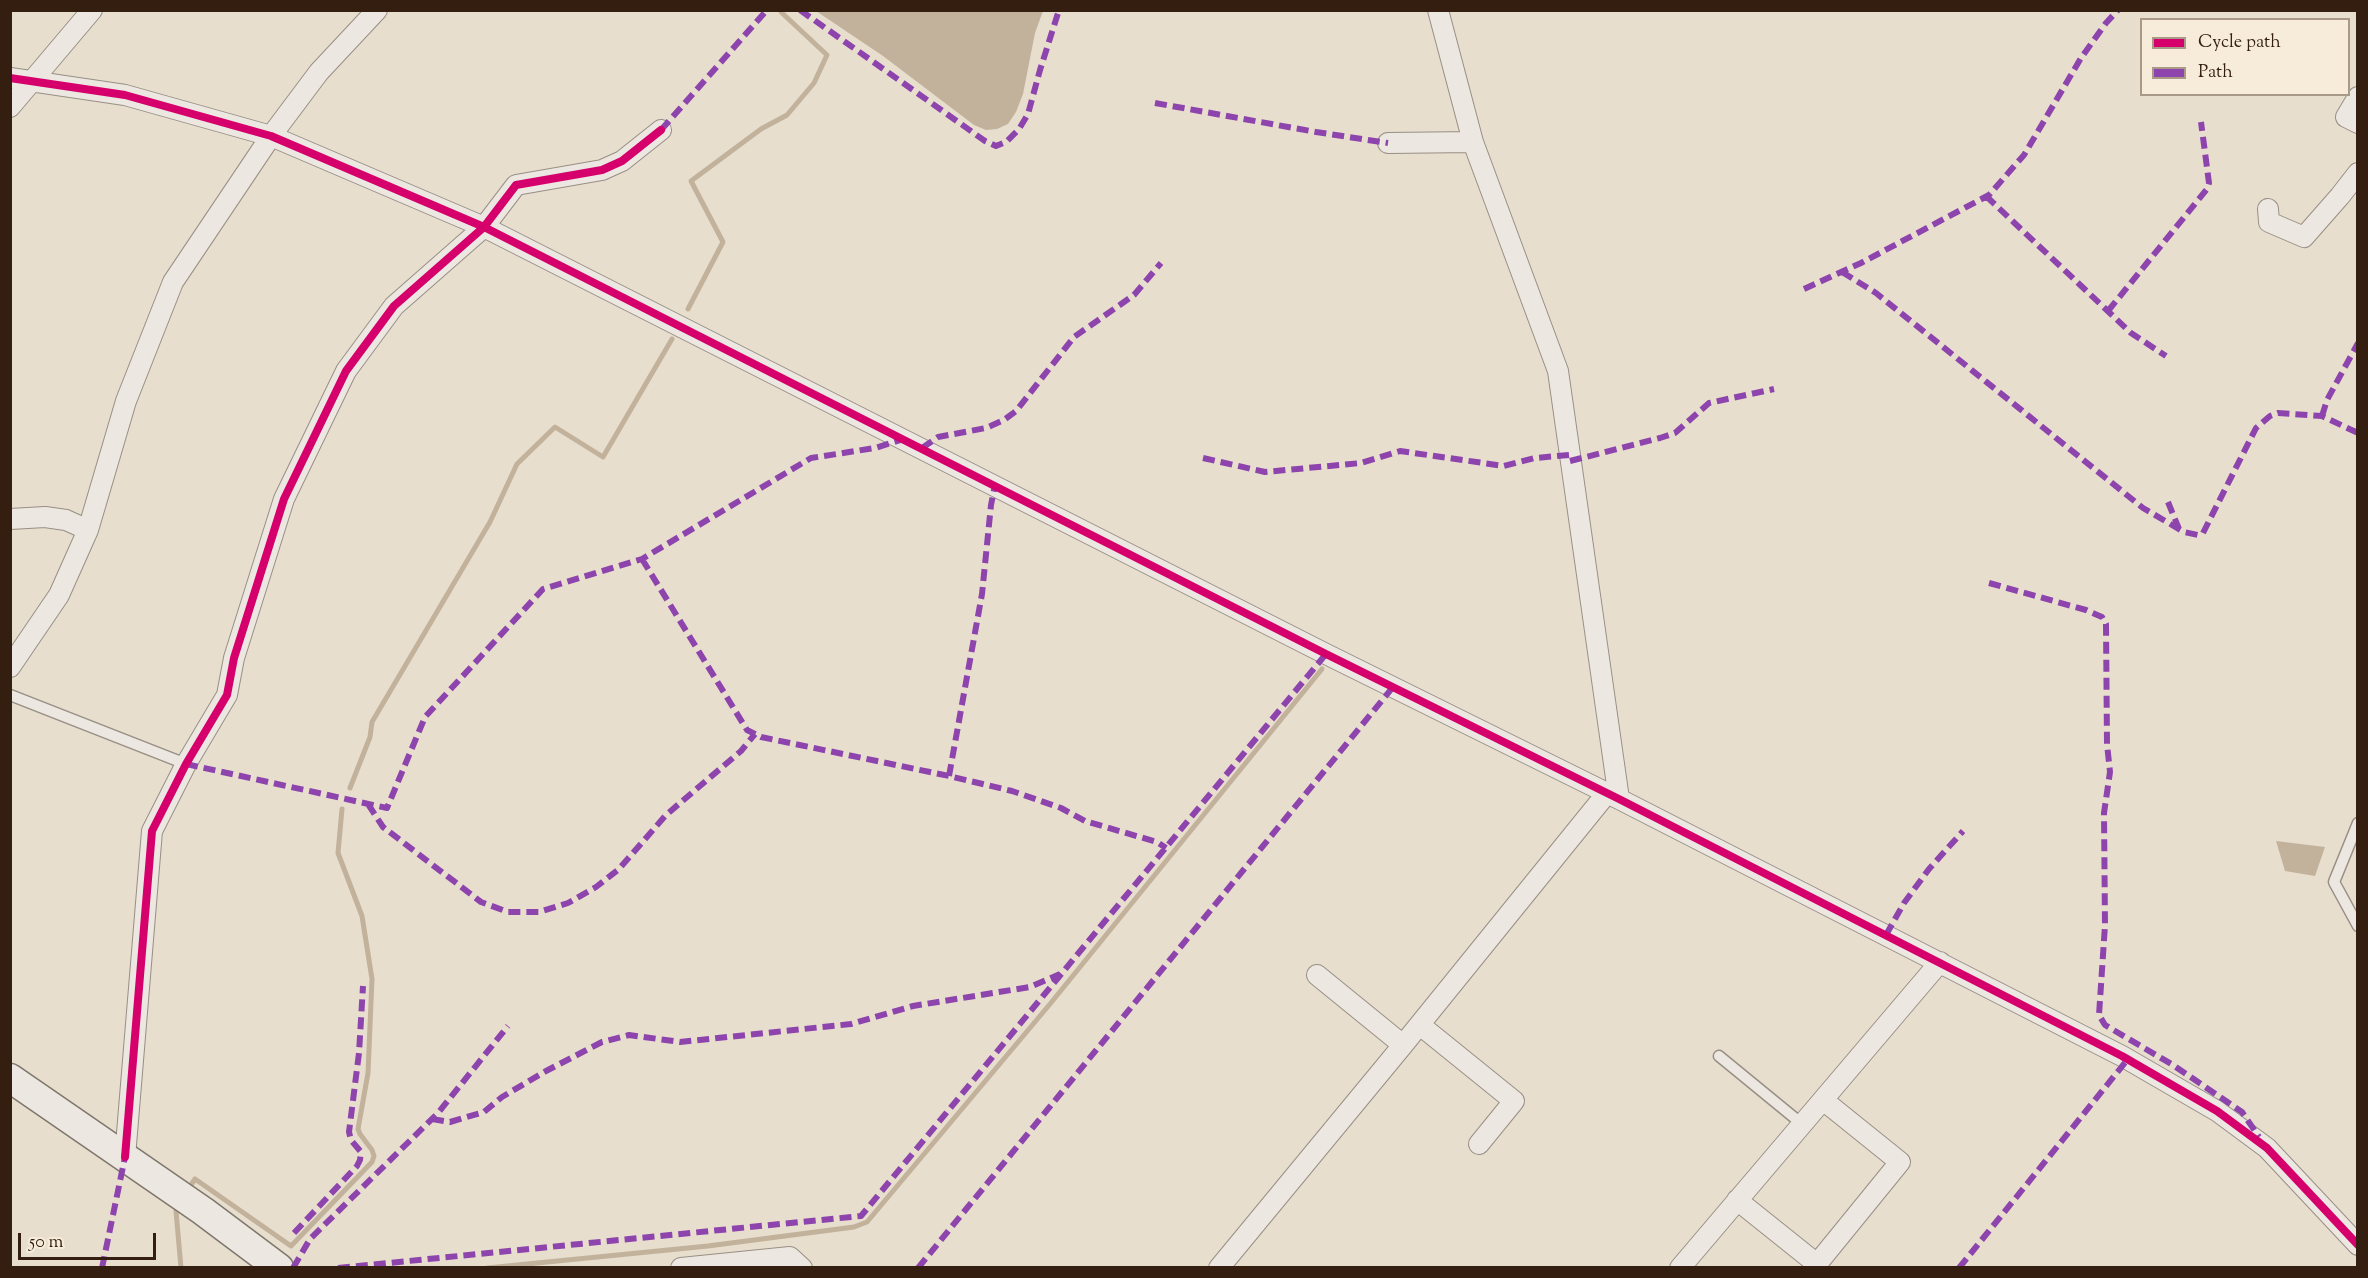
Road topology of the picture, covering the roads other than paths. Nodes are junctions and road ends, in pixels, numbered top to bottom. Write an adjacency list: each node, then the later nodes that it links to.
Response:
1 (92, 10): 5 (street)
2 (377, 10): 10 (street)
3 (1438, 10): 11 (street)
4 (10, 78): 5 (street)
5 (32, 81): 7 (street); 10 (street)
6 (2358, 97): 8 (street)
7 (10, 107)
8 (2358, 123)
9 (661, 130): 15 (street)
10 (271, 136): 15 (street); 17 (street)
11 (1473, 142): 12 (street); 21 (street)
12 (1388, 143)
13 (2358, 173): 14 (street)
14 (2268, 209)
15 (484, 227): 20 (street); 21 (street)
16 (10, 519): 17 (street)
17 (88, 530): 18 (street)
18 (10, 667)
19 (10, 696): 20 (lane)
20 (186, 764): 33 (street)
21 (1613, 796): 24 (street); 26 (street)
22 (2358, 824): 23 (lane)
23 (2358, 926)
24 (1940, 962): 30 (street); 35 (street)
25 (1317, 975): 27 (street)
26 (1420, 1025): 27 (street); 32 (street)
27 (1404, 1045): 39 (street)
28 (1719, 1056): 31 (lane)
29 (10, 1078): 33 (main road)
30 (1822, 1100): 31 (street); 34 (street)
31 (1802, 1124): 34 (street)
32 (1479, 1144)
33 (125, 1157): 36 (main road)
34 (1737, 1200): 40 (street)
35 (2358, 1245)
36 (279, 1268)
37 (681, 1268): 38 (street)
38 (802, 1268)
39 (1219, 1268)
40 (1680, 1268)

